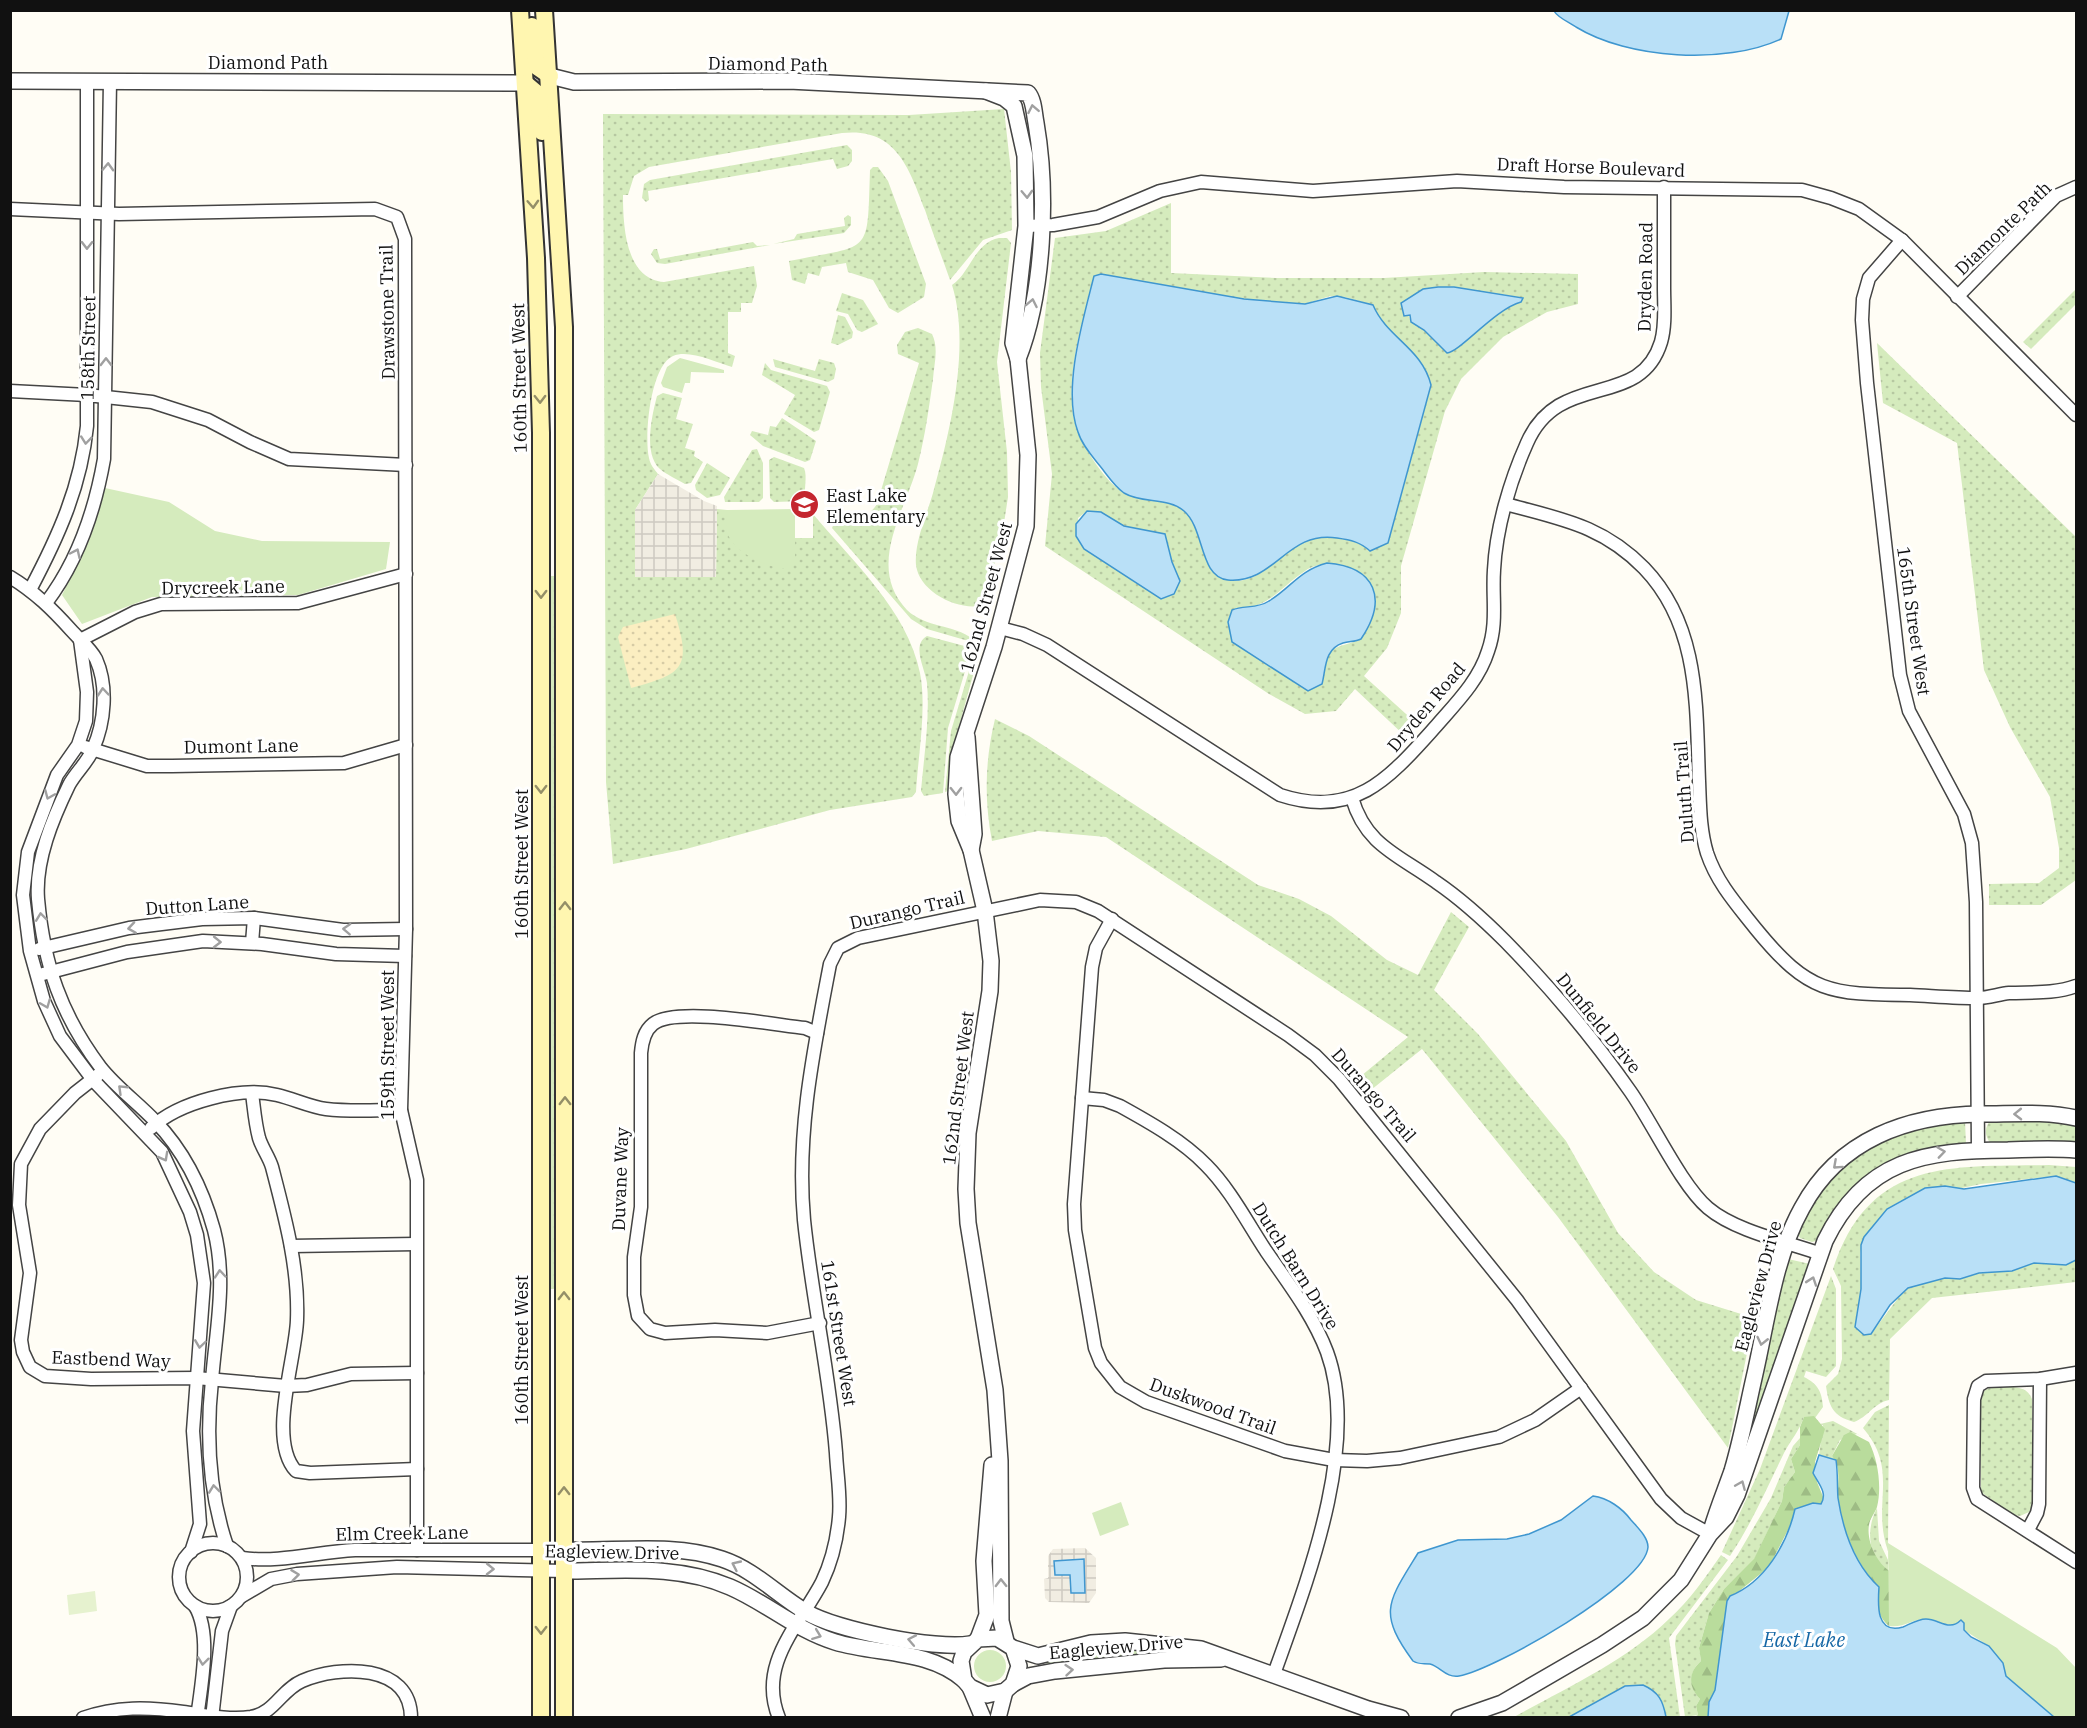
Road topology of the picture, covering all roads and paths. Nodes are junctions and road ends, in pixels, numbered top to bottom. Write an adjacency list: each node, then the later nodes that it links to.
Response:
1 (520, 10): 8 (main road, 160th Street West)
2 (531, 10): 4 (main road)
3 (544, 10): 4 (main road)
4 (550, 76): 9 (street, Diamond Path); 17 (main road)
5 (10, 81): 6 (street, Diamond Path)
6 (87, 81): 7 (street, Diamond Path); 13 (street, 158th Street)
7 (110, 81): 8 (street, Diamond Path); 14 (street, 158th Street, one-way to 7)
8 (525, 83): 17 (main road); 79 (main road, 160th Street West, one-way to 79)
9 (986, 91): 15 (street, 162nd Street West)
10 (1664, 187): 15 (street, Draft Horse Boulevard); 16 (street, Draft Horse Boulevard); 24 (street, Dryden Road)
11 (2076, 187): 18 (street, Diamonte Path)
12 (10, 209): 13 (street, Drawstone Trail)
13 (87, 211): 14 (street, Drawstone Trail); 20 (street, 158th Street, one-way to 20)
14 (106, 213): 21 (street, 158th Street, one-way to 14); 23 (street, Drawstone Trail)
15 (1034, 226): 29 (street, 162nd Street West)
16 (1902, 240): 18 (street, Draft Horse Boulevard); 47 (street, 165th Street West)
17 (561, 275): 80 (main road, one-way to 17)
18 (1958, 297): 22 (street, Draft Horse Boulevard)
19 (10, 392): 20 (street)
20 (87, 394): 21 (street); 27 (street, 158th Street, one-way to 27)
21 (106, 397): 23 (street); 28 (street, 158th Street, one-way to 21)
22 (2076, 415)
23 (406, 465): 25 (street, Drawstone Trail)
24 (1506, 504): 34 (street, Dryden Road); 47 (street, Duluth Trail)
25 (406, 574): 30 (street, Drycreek Lane); 32 (street, 159th Street West)
26 (10, 577): 27 (street)
27 (30, 590): 28 (street)
28 (46, 603): 30 (street)
29 (999, 628): 34 (street, Dryden Road); 35 (street, 162nd Street West)
30 (80, 640): 31 (street); 33 (street, one-way to 30)
31 (78, 745): 33 (street, Dumont Lane); 42 (street, one-way to 42)
32 (406, 745): 33 (street, Dumont Lane); 38 (street, 159th Street West)
33 (93, 749): 41 (street, one-way to 33)
34 (1352, 798): 60 (street, Dunfield Drive)
35 (985, 911): 37 (street, Durango Trail); 40 (street, Durango Trail); 72 (street, 162nd Street West)
36 (254, 918): 38 (street, Dutton Lane, one-way to 36); 39 (street); 41 (street, Dutton Lane, one-way to 41)
37 (1112, 919): 52 (street, Duskwood Trail); 71 (street, Durango Trail)
38 (406, 929): 43 (street, 159th Street West)
39 (252, 943): 43 (street, Dutton Lane); 44 (street, Dutton Lane, one-way to 39)
40 (843, 944): 48 (street, 161st Street West)
41 (45, 948): 42 (street, Dutton Lane); 44 (street)
42 (30, 951): 45 (street)
43 (405, 956): 53 (street, 159th Street West)
44 (51, 971): 45 (street, Dutton Lane); 49 (street)
45 (37, 976): 50 (street, one-way to 50)
46 (2076, 986): 47 (street, Duluth Trail)
47 (1976, 998): 54 (street, 165th Street West)
48 (817, 1033): 64 (street, 161st Street West); 64 (street, Duvane Way)
49 (103, 1070): 50 (street, Eastbend Way); 56 (street, one-way to 49)
50 (93, 1080): 57 (street); 67 (street, Eastbend Way)
51 (252, 1093): 53 (street); 56 (street); 62 (street)
52 (1082, 1098): 73 (street, Dutch Barn Drive); 73 (street, Duskwood Trail)
53 (401, 1110): 61 (street, 159th Street West)
54 (1978, 1114): 55 (street, Eagleview Drive, one-way to 54); 58 (street, 165th Street West); 60 (street, Eagleview Drive, one-way to 60)
55 (2076, 1118)
56 (156, 1123): 57 (street); 69 (street, one-way to 56)
57 (146, 1133): 67 (street, one-way to 67)
58 (1978, 1149): 59 (street, Eagleview Drive); 63 (street, Eagleview Drive, one-way to 58)
59 (2076, 1150)
60 (1787, 1242): 63 (street, Dunfield Drive); 76 (street, Eagleview Drive, one-way to 76)
61 (416, 1244): 62 (street); 65 (street, 159th Street West)
62 (291, 1246): 70 (street)
63 (1821, 1254): 76 (street, Eagleview Drive, one-way to 63)
64 (820, 1323): 89 (street, 161st Street West)
65 (417, 1373): 70 (street, Eastbend Way); 74 (street, 159th Street West)
66 (2076, 1373): 68 (street)
67 (196, 1378): 69 (street, Eastbend Way); 81 (street)
68 (2040, 1379): 75 (street); 75 (street)
69 (212, 1380): 70 (street, Eastbend Way); 77 (street, one-way to 69)
70 (286, 1386): 74 (street)
71 (1581, 1388): 73 (street, Duskwood Trail); 76 (street, Durango Trail)
72 (997, 1439): 91 (street, 162nd Street West); 92 (street, 162nd Street West, one-way to 72)
73 (1334, 1460): 94 (street, Dutch Barn Drive)
74 (417, 1469): 78 (street, 159th Street West)
75 (2028, 1530): 83 (street)
76 (1710, 1534): 107 (street, Eagleview Drive)
77 (227, 1546): 81 (street); 82 (street)
78 (417, 1550): 79 (street, Elm Creek Lane); 82 (street, Elm Creek Lane)
79 (540, 1550): 80 (street, Elm Creek Lane); 84 (main road, 160th Street West)
80 (564, 1550): 85 (main road); 89 (street, Eagleview Drive, one-way to 80)
81 (191, 1552): 87 (street)
82 (242, 1558): 86 (street)
83 (2076, 1562)
84 (541, 1570): 85 (street, Eagleview Drive); 86 (street, Eagleview Drive, one-way to 84); 101 (main road, 160th Street West, one-way to 101)
85 (564, 1570): 90 (street, Eagleview Drive); 102 (main road)
86 (242, 1596): 88 (street)
87 (195, 1605): 88 (street); 98 (street, one-way to 98)
88 (231, 1606): 99 (street)
89 (804, 1611): 90 (street, 161st Street West); 91 (street, Eagleview Drive, one-way to 89)
90 (795, 1625): 95 (street, Eagleview Drive, one-way to 95); 103 (street, 161st Street West)
91 (974, 1642): 92 (street); 95 (street)
92 (1009, 1645): 93 (street, Eagleview Drive); 96 (street)
93 (1224, 1658): 94 (street, Eagleview Drive); 96 (street, Eagleview Drive, one-way to 93)
94 (1274, 1674): 106 (street, Eagleview Drive)
95 (967, 1684): 96 (street); 104 (street)
96 (1009, 1687): 105 (street)
97 (411, 1713): 99 (street)
98 (197, 1716): 99 (street); 100 (street)
99 (212, 1717)
100 (83, 1718)
101 (541, 1718)
102 (564, 1718)
103 (779, 1718)
104 (983, 1718)
105 (998, 1718)
106 (1401, 1718)
107 (1459, 1718)

